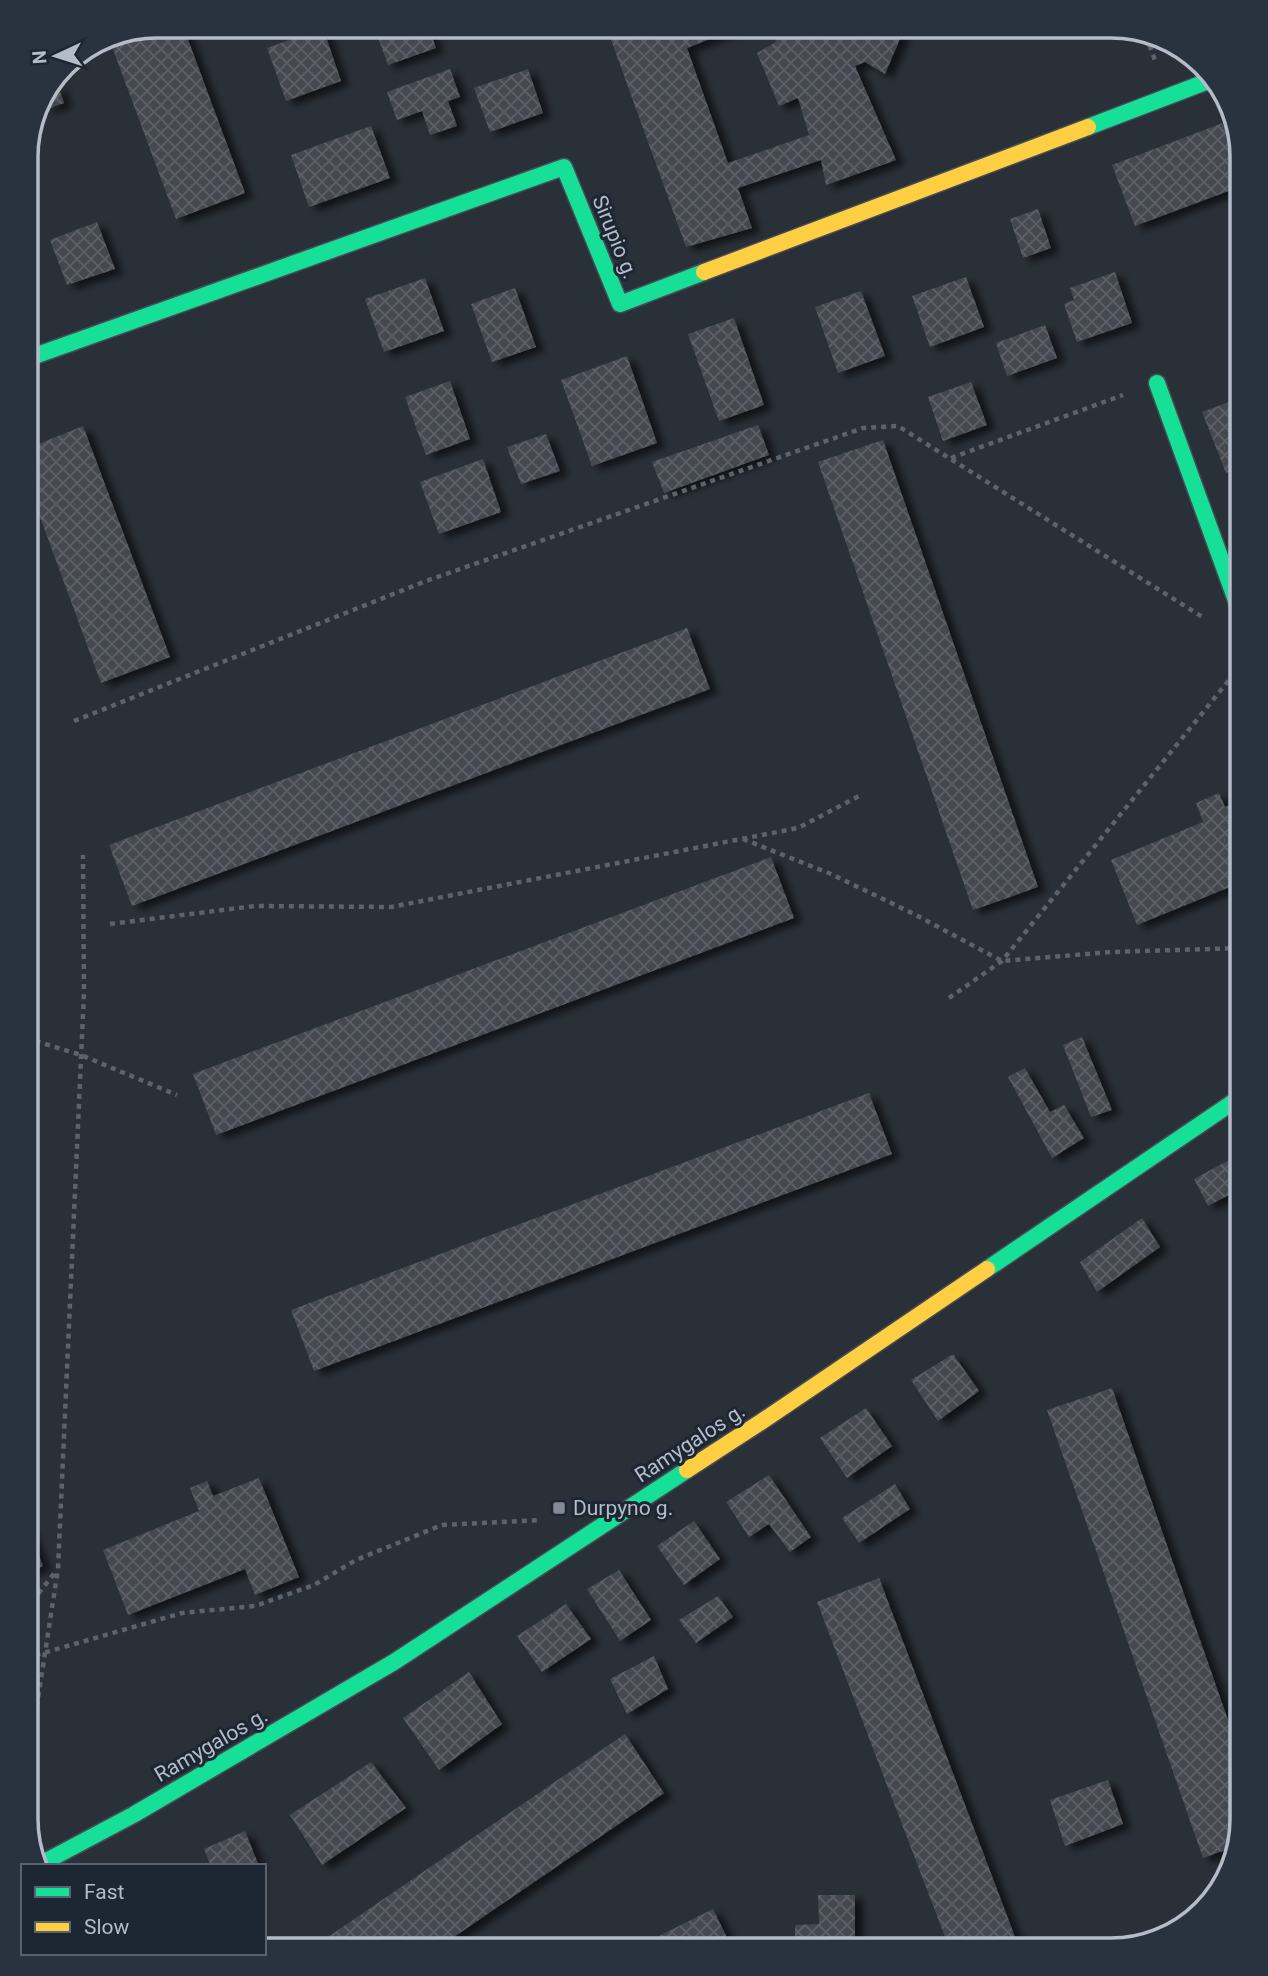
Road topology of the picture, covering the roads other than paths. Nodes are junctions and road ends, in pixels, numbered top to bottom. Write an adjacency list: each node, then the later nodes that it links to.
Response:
1 (1203, 83): 2 (street, Sirupio g.)
2 (39, 354)
3 (1157, 383): 4 (street)
4 (1230, 584)
5 (1230, 1104): 6 (street, Ramygalos g.)
6 (47, 1861)

